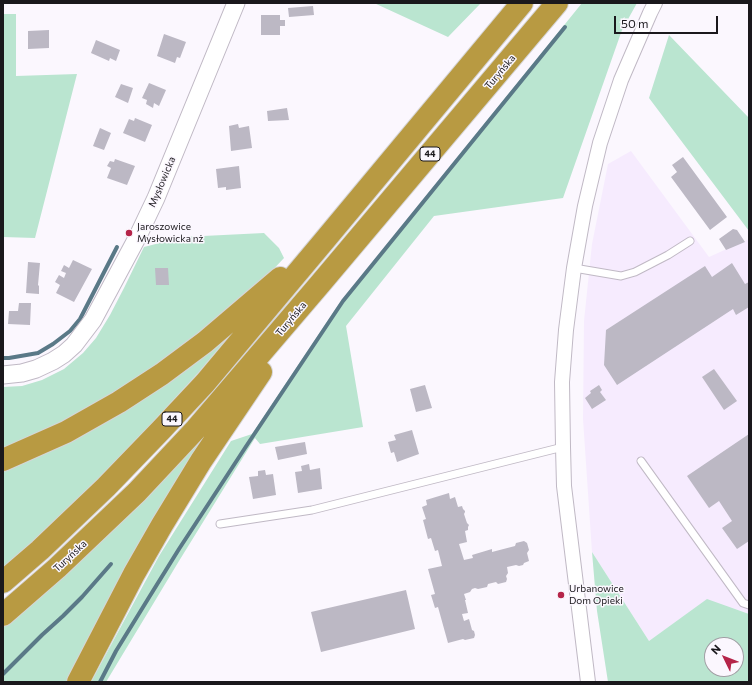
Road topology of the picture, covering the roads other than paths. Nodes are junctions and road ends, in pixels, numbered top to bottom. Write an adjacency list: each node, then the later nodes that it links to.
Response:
1 (236, 3): 9 (street, Mysłowicka)
2 (522, 3): 6 (highway, 44)
3 (558, 3): 8 (highway, Turyńska / 44)
4 (655, 3): 7 (street)
5 (690, 241): 7 (lane)
6 (324, 242): 11 (highway); 14 (highway, 44)
7 (574, 268): 10 (street)
8 (320, 284): 16 (highway, Turyńska / 44); 17 (highway)
9 (3, 375)
10 (562, 447): 13 (lane); 18 (street)
11 (3, 460)
12 (641, 461): 15 (lane)
13 (220, 524)
14 (3, 582)
15 (749, 604)
16 (3, 615)
17 (78, 682)
18 (588, 682)

